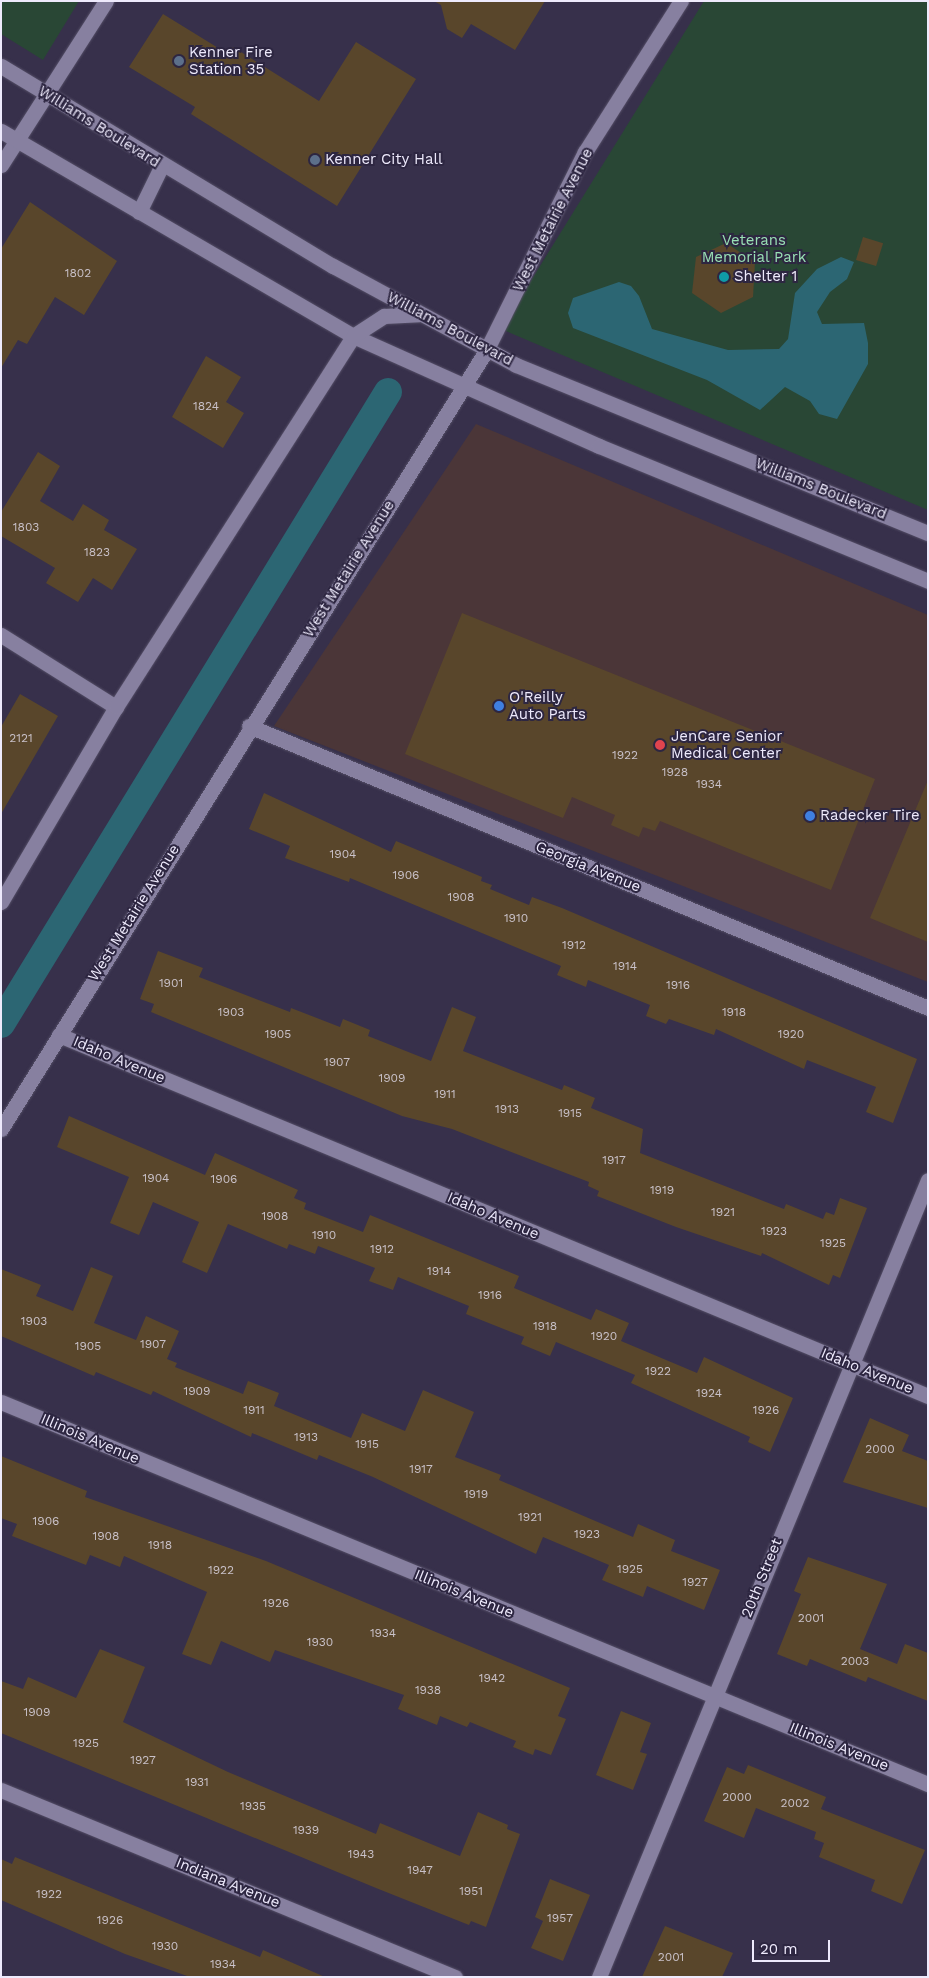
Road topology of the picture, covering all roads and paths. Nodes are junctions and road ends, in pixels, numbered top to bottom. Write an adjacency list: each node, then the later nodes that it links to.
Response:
1 (106, 1): 4 (street)
2 (681, 1): 12 (street, West Metairie Avenue)
3 (1, 66): 4 (street, Williams Boulevard)
4 (49, 96): 6 (street); 8 (street, Williams Boulevard)
5 (1, 131): 6 (street)
6 (17, 140): 7 (street); 9 (street)
7 (1, 165)
8 (162, 165): 9 (street); 10 (street, Williams Boulevard)
9 (138, 212): 11 (street)
10 (419, 314): 11 (street); 12 (street, Williams Boulevard)
11 (353, 336): 13 (street); 17 (street)
12 (487, 349): 13 (street, West Metairie Avenue); 14 (street, Williams Boulevard)
13 (464, 387): 15 (street); 18 (street, West Metairie Avenue)
14 (928, 533)
15 (928, 581)
16 (1, 635): 17 (street)
17 (116, 707): 19 (street)
18 (249, 726): 20 (street, Georgia Avenue); 21 (street, West Metairie Avenue)
19 (1, 902)
20 (928, 1008)
21 (59, 1035): 22 (street, West Metairie Avenue); 24 (street, Idaho Avenue)
22 (1, 1129)
23 (928, 1180): 24 (street, 20th Street)
24 (851, 1364): 25 (street, Idaho Avenue); 27 (street, 20th Street)
25 (928, 1396)
26 (1, 1402): 27 (street, Illinois Avenue)
27 (714, 1696): 28 (street, Illinois Avenue); 31 (street, 20th Street)
28 (928, 1784)
29 (1, 1790): 30 (street, Indiana Avenue)
30 (455, 1977)
31 (599, 1977)

